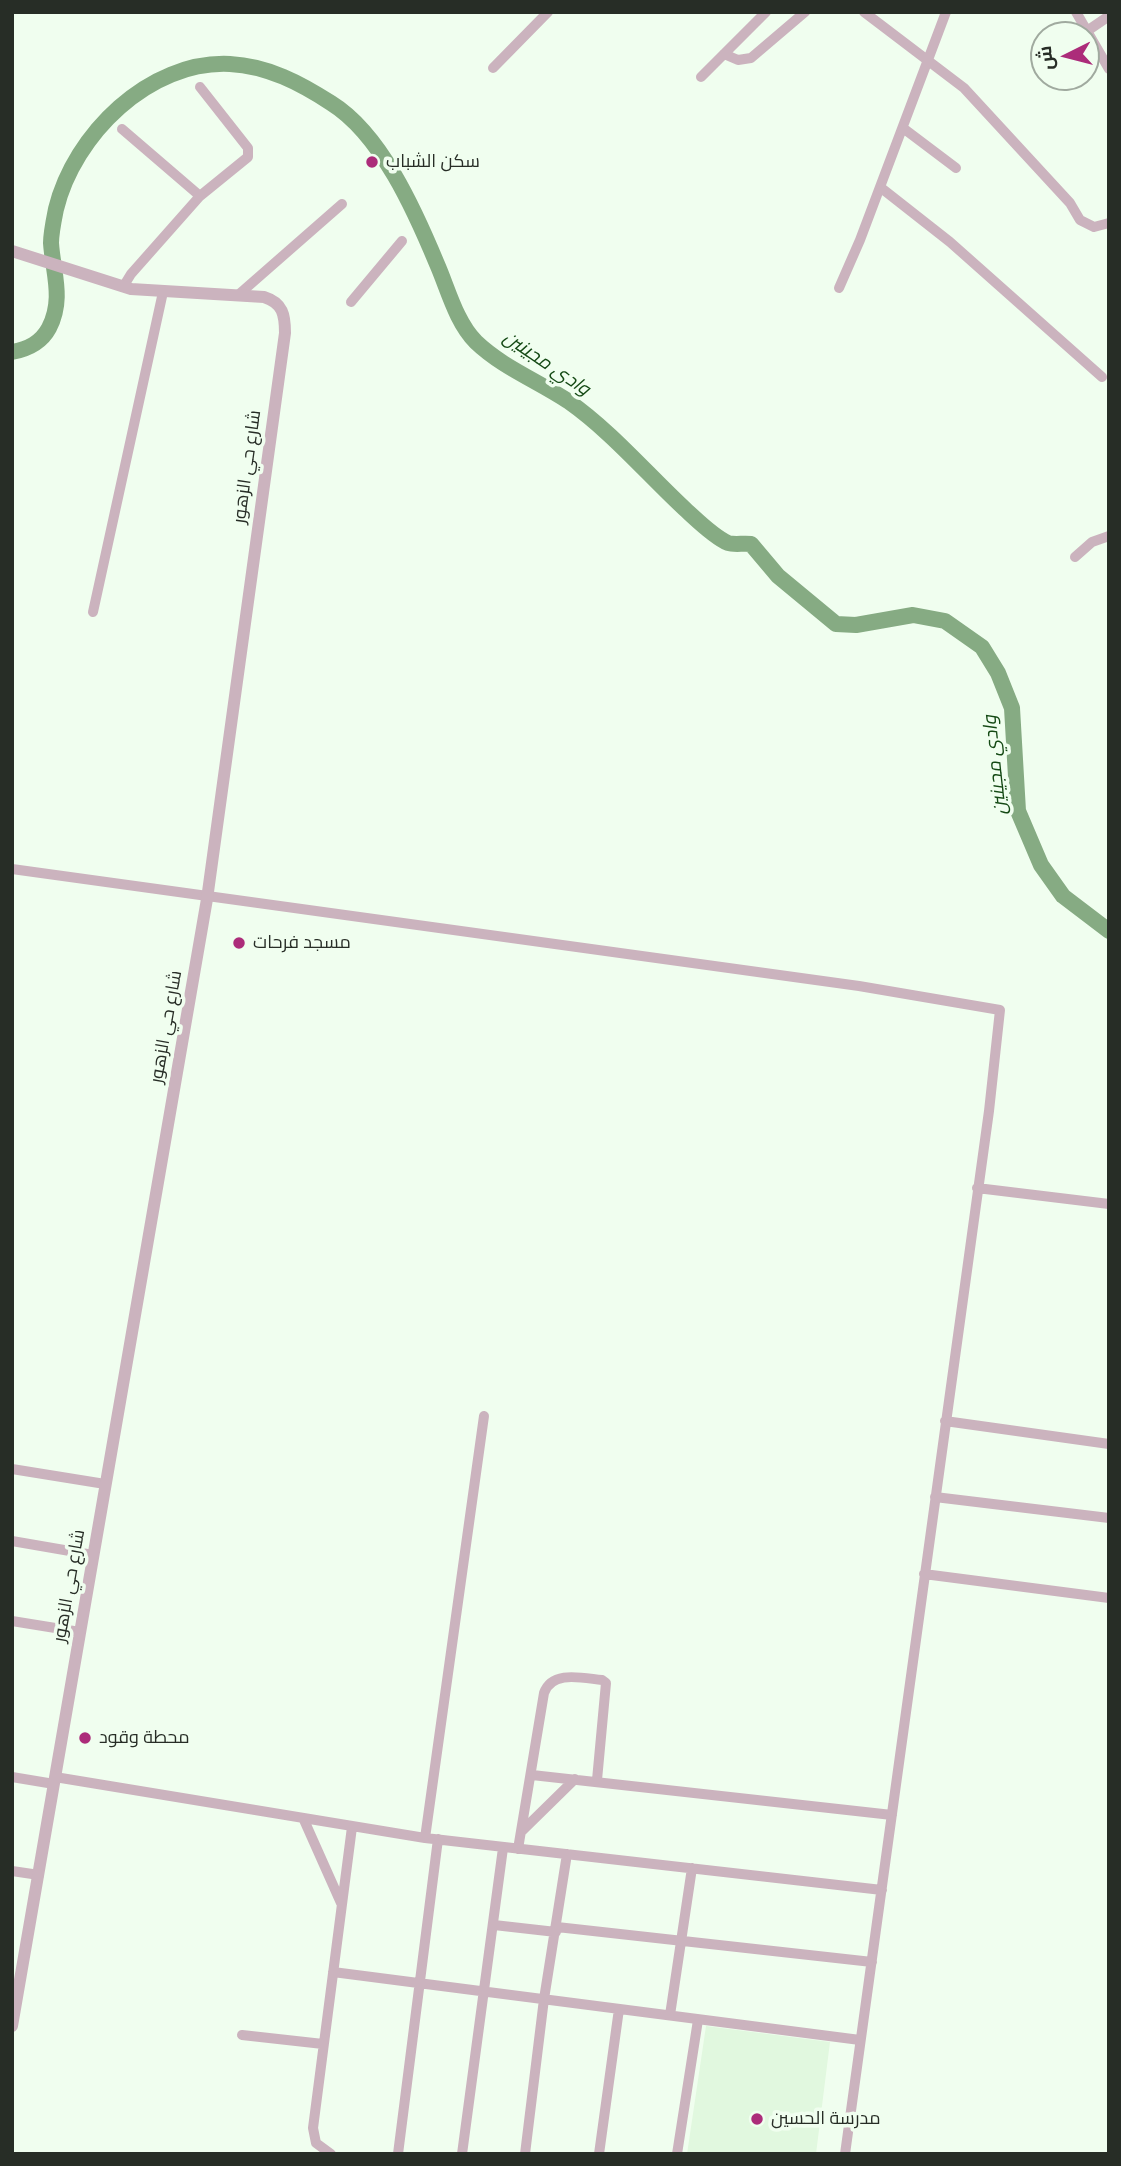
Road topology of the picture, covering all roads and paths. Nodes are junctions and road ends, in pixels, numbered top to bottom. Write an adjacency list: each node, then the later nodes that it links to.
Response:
1 (548, 12): 9 (street)
2 (766, 12): 7 (street)
3 (805, 12): 7 (street)
4 (864, 12): 8 (street)
5 (946, 12): 8 (street)
6 (1100, 53): 10 (street)
7 (724, 54): 11 (street)
8 (929, 61): 13 (street); 19 (street)
9 (493, 68)
10 (1109, 69)
11 (701, 77)
12 (200, 87): 17 (street)
13 (903, 128): 15 (street); 16 (street)
14 (122, 129): 17 (street)
15 (956, 167)
16 (880, 187): 23 (street); 27 (street)
17 (200, 196): 22 (street)
18 (342, 204): 25 (street)
19 (1109, 223)
20 (402, 241): 26 (street)
21 (12, 251): 22 (street, شارع حي الزهور)
22 (123, 287): 24 (street, شارع حي الزهور)
23 (839, 288)
24 (163, 292): 25 (street, شارع حي الزهور); 30 (street)
25 (237, 296): 32 (street, شارع حي الزهور)
26 (351, 302)
27 (1102, 377)
28 (1109, 536): 29 (street)
29 (1076, 557)
30 (93, 612)
31 (12, 869): 32 (street)
32 (207, 899): 33 (street); 39 (street, شارع حي الزهور)
33 (977, 1188): 34 (street); 36 (street)
34 (1109, 1204)
35 (484, 1416): 57 (street)
36 (945, 1421): 37 (street); 40 (street)
37 (1109, 1444)
38 (12, 1469): 39 (street)
39 (105, 1483): 43 (street, شارع حي الزهور)
40 (935, 1497): 41 (street); 44 (street)
41 (1109, 1518)
42 (12, 1541): 43 (street)
43 (93, 1555): 47 (street, شارع حي الزهور)
44 (924, 1574): 45 (street); 53 (street)
45 (1109, 1598)
46 (12, 1620): 47 (street)
47 (80, 1632): 52 (street, شارع حي الزهور)
48 (532, 1774): 50 (street); 51 (street); 56 (street)
49 (12, 1777): 52 (street)
50 (575, 1779): 51 (street); 56 (street)
51 (597, 1780): 53 (street)
52 (55, 1781): 54 (street); 64 (street, شارع حي الزهور)
53 (892, 1815): 65 (street)
54 (304, 1820): 55 (street); 66 (street)
55 (352, 1827): 57 (street); 66 (street)
56 (522, 1832): 60 (street)
57 (425, 1838): 58 (street)
58 (438, 1839): 59 (street); 73 (street)
59 (503, 1848): 60 (street); 67 (street)
60 (518, 1850): 61 (street)
61 (566, 1854): 62 (street); 68 (street)
62 (692, 1868): 65 (street); 69 (street)
63 (12, 1871): 64 (street)
64 (38, 1875): 70 (street, شارع حي الزهور)
65 (882, 1890): 71 (street)
66 (341, 1903): 72 (street)
67 (494, 1925): 68 (street); 74 (street)
68 (556, 1929): 69 (street); 75 (street)
69 (681, 1943): 71 (street); 77 (street)
70 (19, 1950): 79 (street, شارع حي الزهور)
71 (872, 1962): 81 (street)
72 (333, 1972): 73 (street); 82 (street)
73 (421, 1983): 74 (street); 84 (street)
74 (484, 1992): 75 (street); 85 (street)
75 (544, 1999): 76 (street); 86 (street)
76 (619, 2009): 77 (street); 87 (street)
77 (670, 2015): 78 (street)
78 (698, 2020): 81 (street); 88 (street)
79 (12, 2024)
80 (242, 2035): 82 (street)
81 (860, 2040): 89 (street)
82 (323, 2044): 83 (street)
83 (331, 2154)
84 (398, 2154)
85 (462, 2154)
86 (525, 2154)
87 (599, 2154)
88 (677, 2154)
89 (845, 2154)

